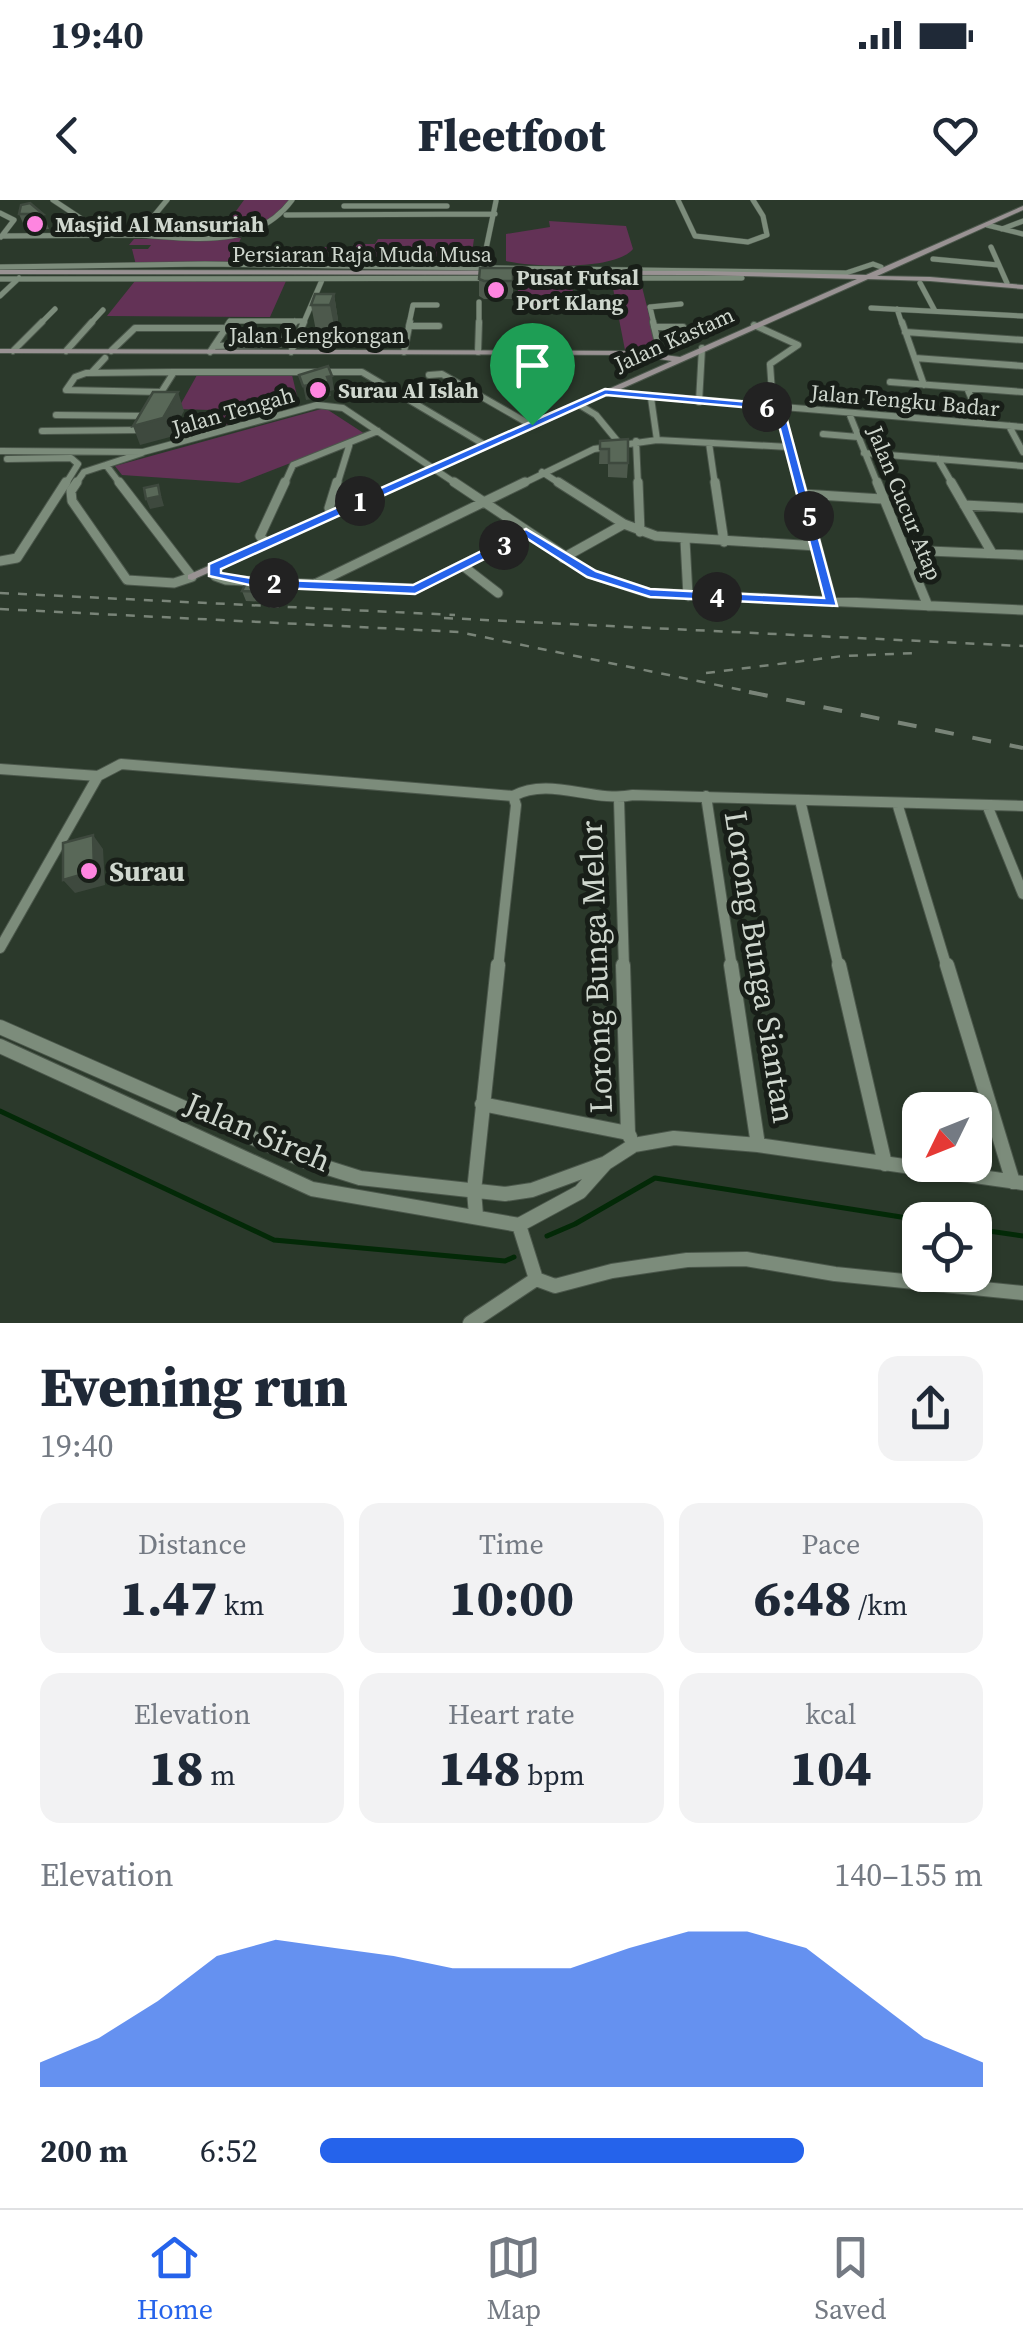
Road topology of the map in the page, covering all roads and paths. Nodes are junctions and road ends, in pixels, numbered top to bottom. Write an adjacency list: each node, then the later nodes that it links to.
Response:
1 (53, 200): 21 (street)
2 (167, 200): 20 (street)
3 (496, 200): 14 (street)
4 (678, 200): 5 (street)
5 (753, 200)
6 (292, 201): 7 (street); 15 (street)
7 (301, 201): 12 (street)
8 (345, 203): 9 (street); 13 (street)
9 (447, 206): 13 (street); 14 (street)
10 (1023, 206): 17 (street); 28 (street)
11 (0, 213): 22 (street)
12 (294, 214): 13 (street); 15 (street)
13 (340, 214)
14 (494, 214): 25 (street)
15 (286, 215): 20 (street)
16 (1023, 220): 18 (street)
17 (986, 225): 18 (street); 26 (street)
18 (1002, 230): 19 (street)
19 (1023, 234)
20 (138, 235): 21 (street)
21 (92, 236): 22 (street)
22 (1, 237)
23 (991, 248): 27 (street)
24 (932, 259): 27 (street)
25 (486, 264): 29 (street); 31 (street)
26 (900, 264): 33 (street); 37 (street)
27 (998, 265): 40 (street)
28 (881, 266): 31 (street); 37 (street)
29 (0, 273): 30 (street, Persiaran Raja Muda Musa); 32 (street, Persiaran Raja Muda Musa); 34 (street)
30 (182, 275): 35 (street, Persiaran Raja Muda Musa); 36 (street)
31 (800, 276): 32 (street); 35 (street, Persiaran Raja Muda Musa); 37 (street, Persiaran Raja Muda Musa); 42 (street)
32 (816, 276): 37 (street, Persiaran Raja Muda Musa)
33 (901, 276)
34 (19, 278): 36 (street); 43 (street)
35 (742, 278): 38 (street)
36 (198, 279): 38 (street)
37 (857, 279): 39 (street, Persiaran Raja Muda Musa); 41 (street, Persiaran Raja Muda Musa); 42 (street, Jalan Kastam); 44 (street, Jalan Kastam)
38 (322, 280): 55 (street)
39 (920, 283): 41 (street, Persiaran Raja Muda Musa); 52 (street)
40 (1007, 283)
41 (1023, 289)
42 (826, 290): 44 (street, Jalan Kastam)
43 (0, 296)
44 (809, 300): 56 (street, Jalan Kastam)
45 (479, 302): 71 (street)
46 (681, 304): 59 (street)
47 (437, 305): 57 (street)
48 (870, 308): 51 (street)
49 (55, 309): 67 (street)
50 (103, 310): 68 (street)
51 (897, 310): 52 (street); 62 (street)
52 (935, 312): 53 (street)
53 (1023, 316)
54 (294, 321): 55 (street); 61 (street); 65 (street)
55 (304, 321): 69 (street)
56 (754, 325): 64 (street, Jalan Kastam); 90 (street)
57 (409, 326): 58 (street); 70 (street)
58 (439, 326)
59 (654, 327): 60 (street); 72 (street)
60 (684, 327)
61 (222, 328): 65 (street); 74 (street)
62 (905, 332): 63 (street); 76 (street)
63 (1023, 340)
64 (702, 348): 75 (street, Jalan Kastam); 88 (street)
65 (212, 349): 69 (street, Jalan Lengkongan); 74 (street, Jalan Lengkongan)
66 (0, 351): 67 (street, Jalan Lengkongan)
67 (13, 351): 68 (street, Jalan Lengkongan)
68 (66, 351): 74 (street, Jalan Lengkongan)
69 (290, 352): 70 (street, Jalan Lengkongan)
70 (404, 352): 71 (street, Jalan Lengkongan)
71 (478, 352): 73 (street, Jalan Lengkongan)
72 (660, 352): 73 (street, Jalan Lengkongan); 75 (street, Jalan Lengkongan)
73 (634, 353): 75 (street, Jalan Lengkongan)
74 (108, 355): 78 (street)
75 (682, 357): 85 (street, Jalan Kastam)
76 (915, 358): 77 (street); 82 (street)
77 (1023, 366)
78 (92, 372): 79 (street); 84 (street)
79 (174, 372): 84 (street); 108 (street)
80 (430, 376): 95 (street)
81 (890, 382): 82 (street)
82 (924, 385): 83 (street)
83 (967, 388): 86 (street); 94 (street)
84 (160, 392): 93 (street)
85 (605, 392): 87 (street, Jalan Tengku Badar); 89 (street, Jalan Kastam)
86 (1023, 392)
87 (652, 398): 88 (street, Jalan Tengku Badar); 103 (street)
88 (699, 402): 90 (street, Jalan Tengku Badar)
89 (578, 404): 95 (street, Jalan Kastam); 107 (street)
90 (776, 407): 91 (street, Jalan Tengku Badar); 109 (street)
91 (849, 413): 94 (street, Jalan Tengku Badar); 102 (street, Jalan Cucur Atap)
92 (56, 416): 93 (street)
93 (148, 416): 98 (street)
94 (982, 423): 96 (street, Jalan Tengku Badar)
95 (532, 425): 108 (street, Jalan Kastam)
96 (1009, 426): 97 (street, Jalan Tengku Badar); 113 (street)
97 (1023, 426)
98 (141, 430): 99 (street); 111 (street)
99 (42, 431)
100 (378, 431): 105 (street); 112 (street, Jalan Tengah); 120 (street, Jalan Tengah)
101 (823, 434): 102 (street)
102 (858, 437): 114 (street, Jalan Cucur Atap)
103 (657, 440): 104 (street); 106 (street)
104 (636, 441): 107 (street); 130 (street)
105 (350, 442): 127 (street); 133 (street)
106 (709, 443): 109 (street); 132 (street)
107 (618, 444): 121 (street)
108 (485, 445): 120 (street, Jalan Kastam)
109 (789, 447): 122 (street)
110 (0, 451): 115 (street, Jalan Tengah)
111 (129, 451): 112 (street, Jalan Tengah); 115 (street, Jalan Tengah)
112 (142, 452): 117 (street, Jalan Tengah)
113 (1023, 452)
114 (864, 453): 116 (street); 123 (street, Jalan Cucur Atap)
115 (10, 455): 119 (street); 139 (street)
116 (938, 459): 118 (street); 125 (street)
117 (106, 465): 142 (street); 142 (street, Jalan Tengah)
118 (1023, 466)
119 (0, 467)
120 (434, 468): 124 (street, Jalan Tengah); 127 (street, Jalan Kastam)
121 (542, 472): 124 (street); 128 (street)
122 (803, 494): 123 (street); 134 (street)
123 (882, 499): 135 (street, Jalan Cucur Atap)
124 (482, 502): 129 (street, Jalan Tengah); 143 (street)
125 (964, 505): 126 (street); 136 (street)
126 (1023, 508)
127 (332, 514): 133 (street, Jalan Kastam)
128 (624, 524): 130 (street); 138 (street)
129 (526, 532): 138 (street, Jalan Tengah); 140 (street)
130 (640, 532): 131 (street)
131 (685, 540): 132 (street); 145 (street)
132 (724, 542): 134 (street)
133 (266, 543): 141 (street, Jalan Kastam)
134 (817, 546): 146 (street)
135 (905, 550): 136 (street); 147 (street, Jalan Cucur Atap)
136 (992, 554): 137 (street)
137 (1023, 555)
138 (564, 558): 145 (street, Jalan Tengah)
139 (0, 561)
140 (463, 566): 143 (street); 144 (street)
141 (214, 567): 142 (street, Jalan Kastam); 143 (street)
142 (192, 576)
143 (316, 584)
144 (498, 593)
145 (688, 596): 146 (street, Jalan Tengah)
146 (832, 602): 147 (street, Jalan Tengah)
147 (928, 606): 148 (street, Jalan Tengah)
148 (1023, 610)
149 (0, 769): 150 (street)
150 (98, 776): 151 (street); 159 (street)
151 (513, 796): 153 (street); 162 (street)
152 (706, 796): 153 (street); 154 (street); 164 (street, Lorong Bunga Siantan)
153 (619, 800): 163 (street, Lorong Bunga Melor)
154 (800, 800): 155 (street); 166 (street)
155 (897, 803): 156 (street); 167 (street)
156 (988, 805): 157 (street); 158 (street)
157 (1023, 806)
158 (1023, 894)
159 (0, 948)
160 (0, 1027): 168 (street, Jalan Sireh)
161 (0, 1046): 169 (street, Jalan Sireh)
162 (482, 1104): 163 (street); 168 (street)
163 (631, 1139): 164 (street, Jalan Sireh); 165 (street, Jalan Sireh)
164 (758, 1145): 166 (street, Jalan Sireh)
165 (606, 1163): 168 (street, Jalan Sireh); 170 (street, Jalan Sireh)
166 (884, 1164): 167 (street, Jalan Sireh)
167 (1018, 1183)
168 (474, 1192): 169 (street)
169 (476, 1216): 170 (street, Jalan Sireh)
170 (519, 1225): 171 (street)
171 (536, 1278): 172 (street); 173 (street)
172 (1023, 1293)
173 (470, 1323)

